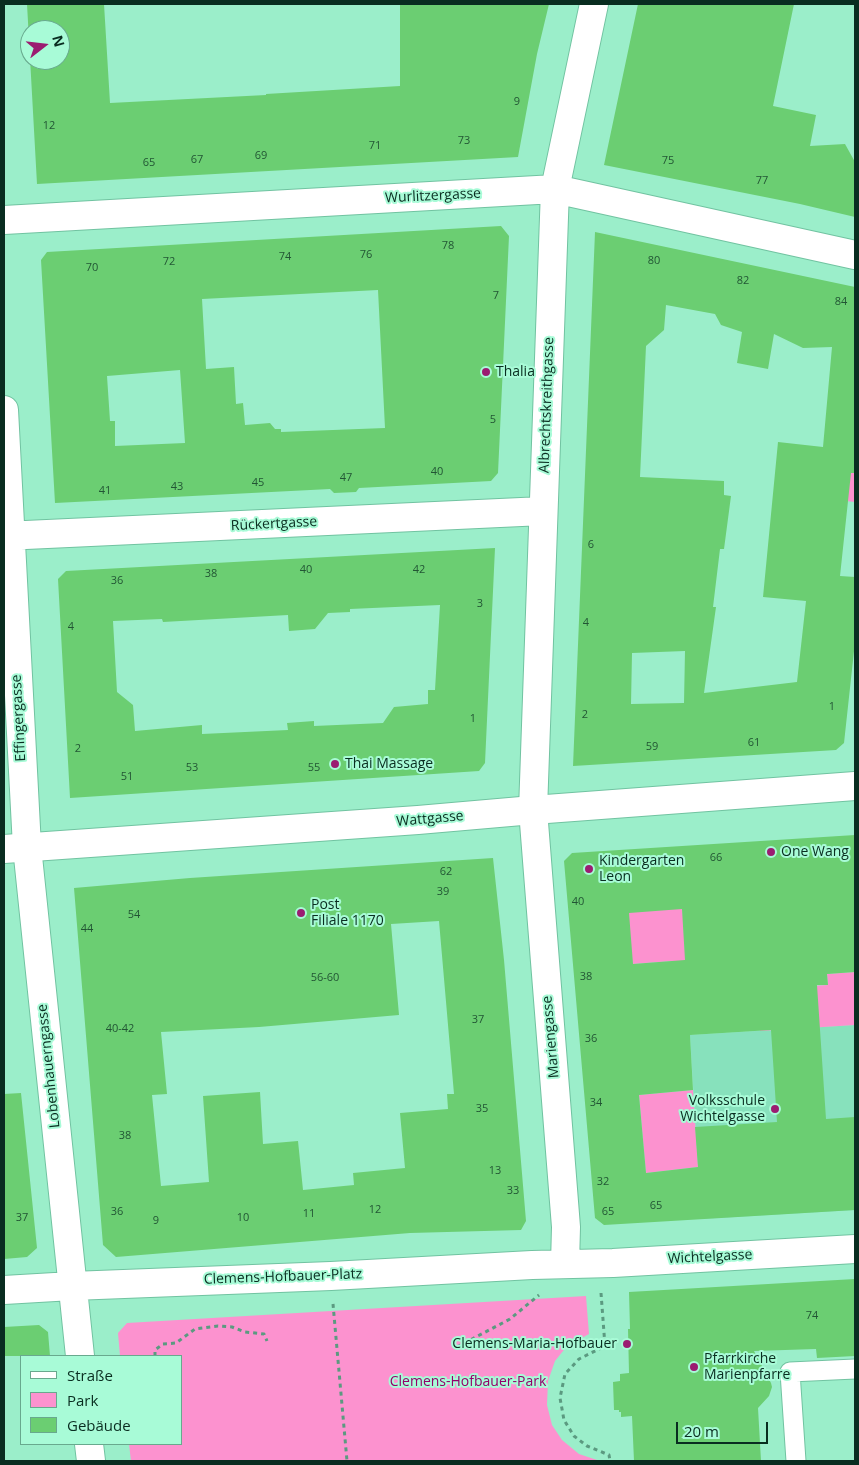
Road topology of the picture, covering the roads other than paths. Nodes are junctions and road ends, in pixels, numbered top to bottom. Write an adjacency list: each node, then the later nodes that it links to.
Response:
1 (594, 4): 2 (street, Albrechtskreithgasse)
2 (555, 189): 3 (street, Wurlitzergasse); 4 (street, Wurlitzergasse); 6 (street, Albrechtskreithgasse)
3 (4, 220)
4 (855, 255)
5 (4, 410): 7 (street, Effingergasse)
6 (544, 511): 7 (street, Rückertgasse); 9 (street, Albrechtskreithgasse)
7 (7, 536): 10 (street, Effingergasse)
8 (855, 786): 9 (street, Wattgasse)
9 (533, 810): 10 (street, Wattgasse); 12 (street, Mariengasse)
10 (15, 848): 13 (street, Lobenhauerngasse)
11 (855, 1250): 12 (street, Wichtelgasse)
12 (565, 1264): 13 (street, Clemens-Hofbauer-Platz)
13 (72, 1286): 14 (street); 15 (street)
14 (4, 1290)
15 (80, 1355)
16 (855, 1369): 19 (lane)
17 (89, 1445): 18 (street)
18 (91, 1461)
19 (796, 1461)

